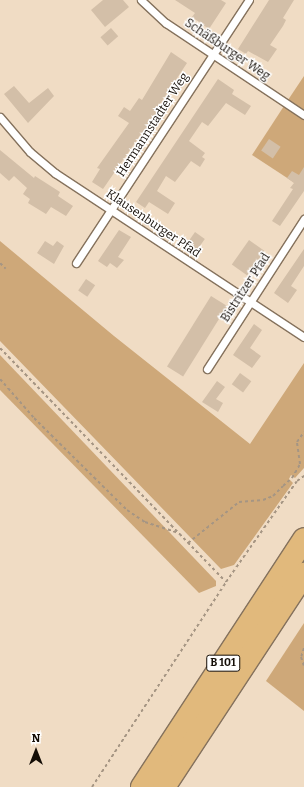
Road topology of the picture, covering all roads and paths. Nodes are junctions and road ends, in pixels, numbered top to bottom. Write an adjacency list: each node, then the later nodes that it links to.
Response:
1 (141, 0): 3 (lane, Schäßburger Weg)
2 (249, 0): 3 (lane, Hermannstadter Weg)
3 (213, 54): 4 (lane, Schäßburger Weg); 6 (lane, Hermannstadter Weg)
4 (304, 115)
5 (0, 117): 6 (lane, Klausenburger Pfad)
6 (111, 210): 9 (lane, Hermannstadter Weg); 11 (lane, Klausenburger Pfad)
7 (304, 219): 11 (lane, Bistritzer Pfad)
8 (0, 263): 10 (path)
9 (76, 263)
10 (6, 269)
11 (249, 301): 12 (lane, Klausenburger Pfad); 14 (lane, Bistritzer Pfad)
12 (304, 337)
13 (0, 348): 18 (path)
14 (206, 369)
15 (0, 379): 18 (path)
16 (304, 432): 20 (path)
17 (304, 476): 22 (path)
18 (177, 532): 20 (path)
19 (304, 539): 26 (main road, B 101)
20 (188, 543): 22 (path)
21 (304, 574): 27 (main road, B 101)
22 (226, 582): 25 (path)
23 (304, 648): 24 (path)
24 (304, 666)
25 (92, 787)
26 (142, 787)
27 (164, 787)

